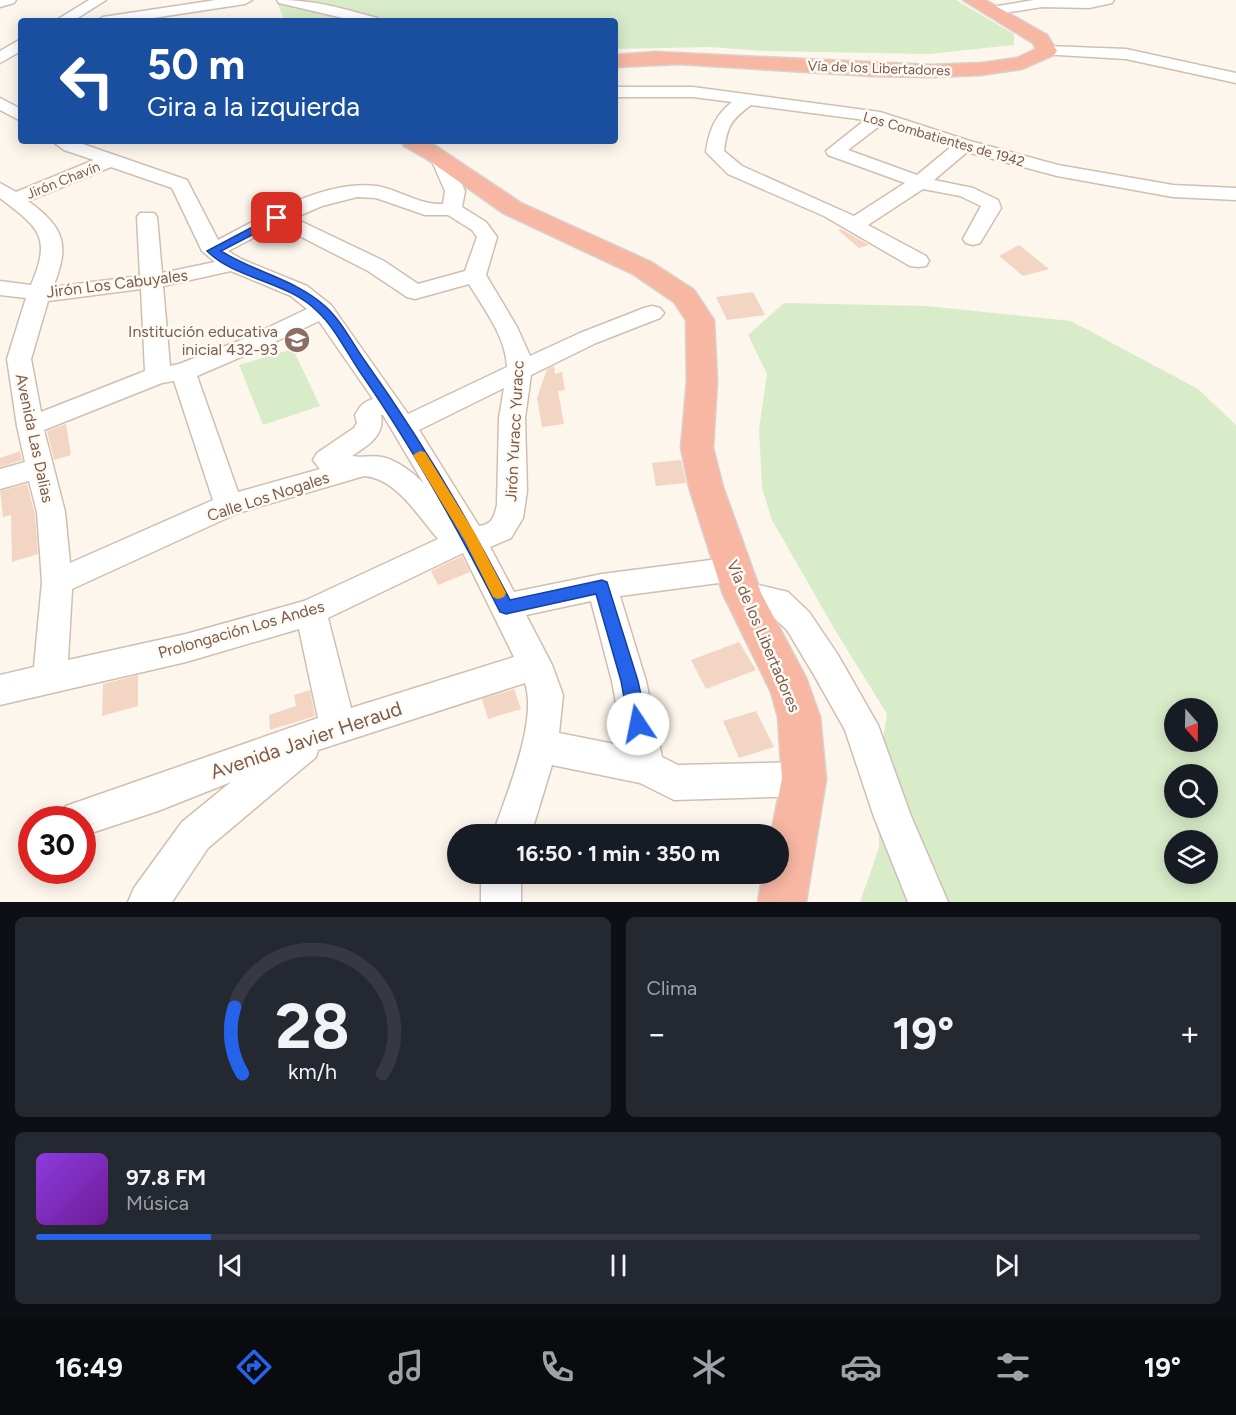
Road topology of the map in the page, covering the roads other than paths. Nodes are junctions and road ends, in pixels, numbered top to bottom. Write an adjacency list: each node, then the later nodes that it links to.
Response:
1 (9, 0): 10 (street)
2 (99, 0): 13 (street)
3 (109, 0): 11 (street)
4 (245, 0): 9 (street)
5 (284, 0): 6 (street)
6 (290, 0): 16 (street)
7 (972, 0): 12 (highway)
8 (1107, 0): 12 (street)
9 (221, 1): 11 (street)
10 (0, 3)
11 (135, 11): 14 (street); 15 (street)
12 (992, 11): 18 (highway)
13 (67, 18)
14 (111, 18)
15 (158, 18)
16 (360, 18)
17 (18, 46): 19 (street)
18 (1047, 51): 20 (highway, Vía de los Libertadores); 23 (street)
19 (0, 58)
20 (618, 61)
21 (18, 66): 22 (street)
22 (0, 67)
23 (1236, 78)
24 (618, 92): 25 (street, Los Combatientes de 1942)
25 (748, 99): 28 (street, Los Combatientes de 1942); 39 (street)
26 (0, 103): 27 (street)
27 (18, 114)
28 (880, 117): 30 (street, Los Combatientes de 1942); 33 (street)
29 (69, 144): 32 (street)
30 (964, 145): 33 (street); 35 (street, Los Combatientes de 1942)
31 (431, 147): 36 (street); 58 (highway, Vía de los Libertadores)
32 (111, 160): 34 (street, Jirón Chavín); 41 (street)
33 (920, 182): 39 (street); 40 (street)
34 (5, 194): 46 (street, Avenida Las Dalias)
35 (1236, 194)
36 (452, 210): 38 (street, Jirón Los Cabuyales); 43 (street)
37 (147, 217): 44 (street)
38 (260, 221): 41 (street, Jirón Los Cabuyales); 43 (street)
39 (854, 225): 42 (street)
40 (973, 239)
41 (223, 257): 44 (street, Jirón Los Cabuyales); 47 (street)
42 (918, 261)
43 (475, 275): 49 (street, Jirón Yuracc Yuracc)
44 (153, 281): 46 (street, Jirón Los Cabuyales); 50 (street)
45 (0, 288): 46 (street, Jirón Los Cabuyales)
46 (39, 293): 52 (street, Avenida Las Dalias)
47 (323, 310): 50 (street); 51 (street)
48 (652, 313): 49 (street)
49 (519, 370): 51 (street); 57 (street, Jirón Yuracc Yuracc)
50 (170, 374): 52 (street); 56 (street)
51 (396, 416): 53 (street); 57 (street)
52 (30, 426): 54 (street, Avenida Las Dalias)
53 (364, 466): 56 (street, Calle Los Nogales); 57 (street)
54 (40, 468): 55 (street); 59 (street, Avenida Las Dalias)
55 (0, 479)
56 (229, 505): 59 (street, Calle Los Nogales)
57 (464, 541): 61 (street); 62 (street, Prolongación Los Andes)
58 (738, 581): 60 (street); 69 (highway, Vía de los Libertadores); 76 (street)
59 (57, 582): 64 (street, Avenida Las Dalias)
60 (602, 586): 61 (street); 68 (street)
61 (506, 607): 63 (street)
62 (311, 612): 64 (street, Prolongación Los Andes); 66 (street)
63 (535, 665): 66 (street, Avenida Javier Heraud); 67 (street)
64 (50, 678): 65 (street, Prolongación Los Andes)
65 (0, 690)
66 (326, 732): 70 (street, Avenida Javier Heraud); 73 (street)
67 (540, 746): 68 (street); 71 (street)
68 (646, 767): 69 (street)
69 (804, 779): 75 (highway, Vía de los Libertadores)
70 (96, 813)
71 (515, 824)
72 (501, 884): 74 (street)
73 (148, 902)
74 (501, 902)
75 (782, 902)
76 (928, 902)

